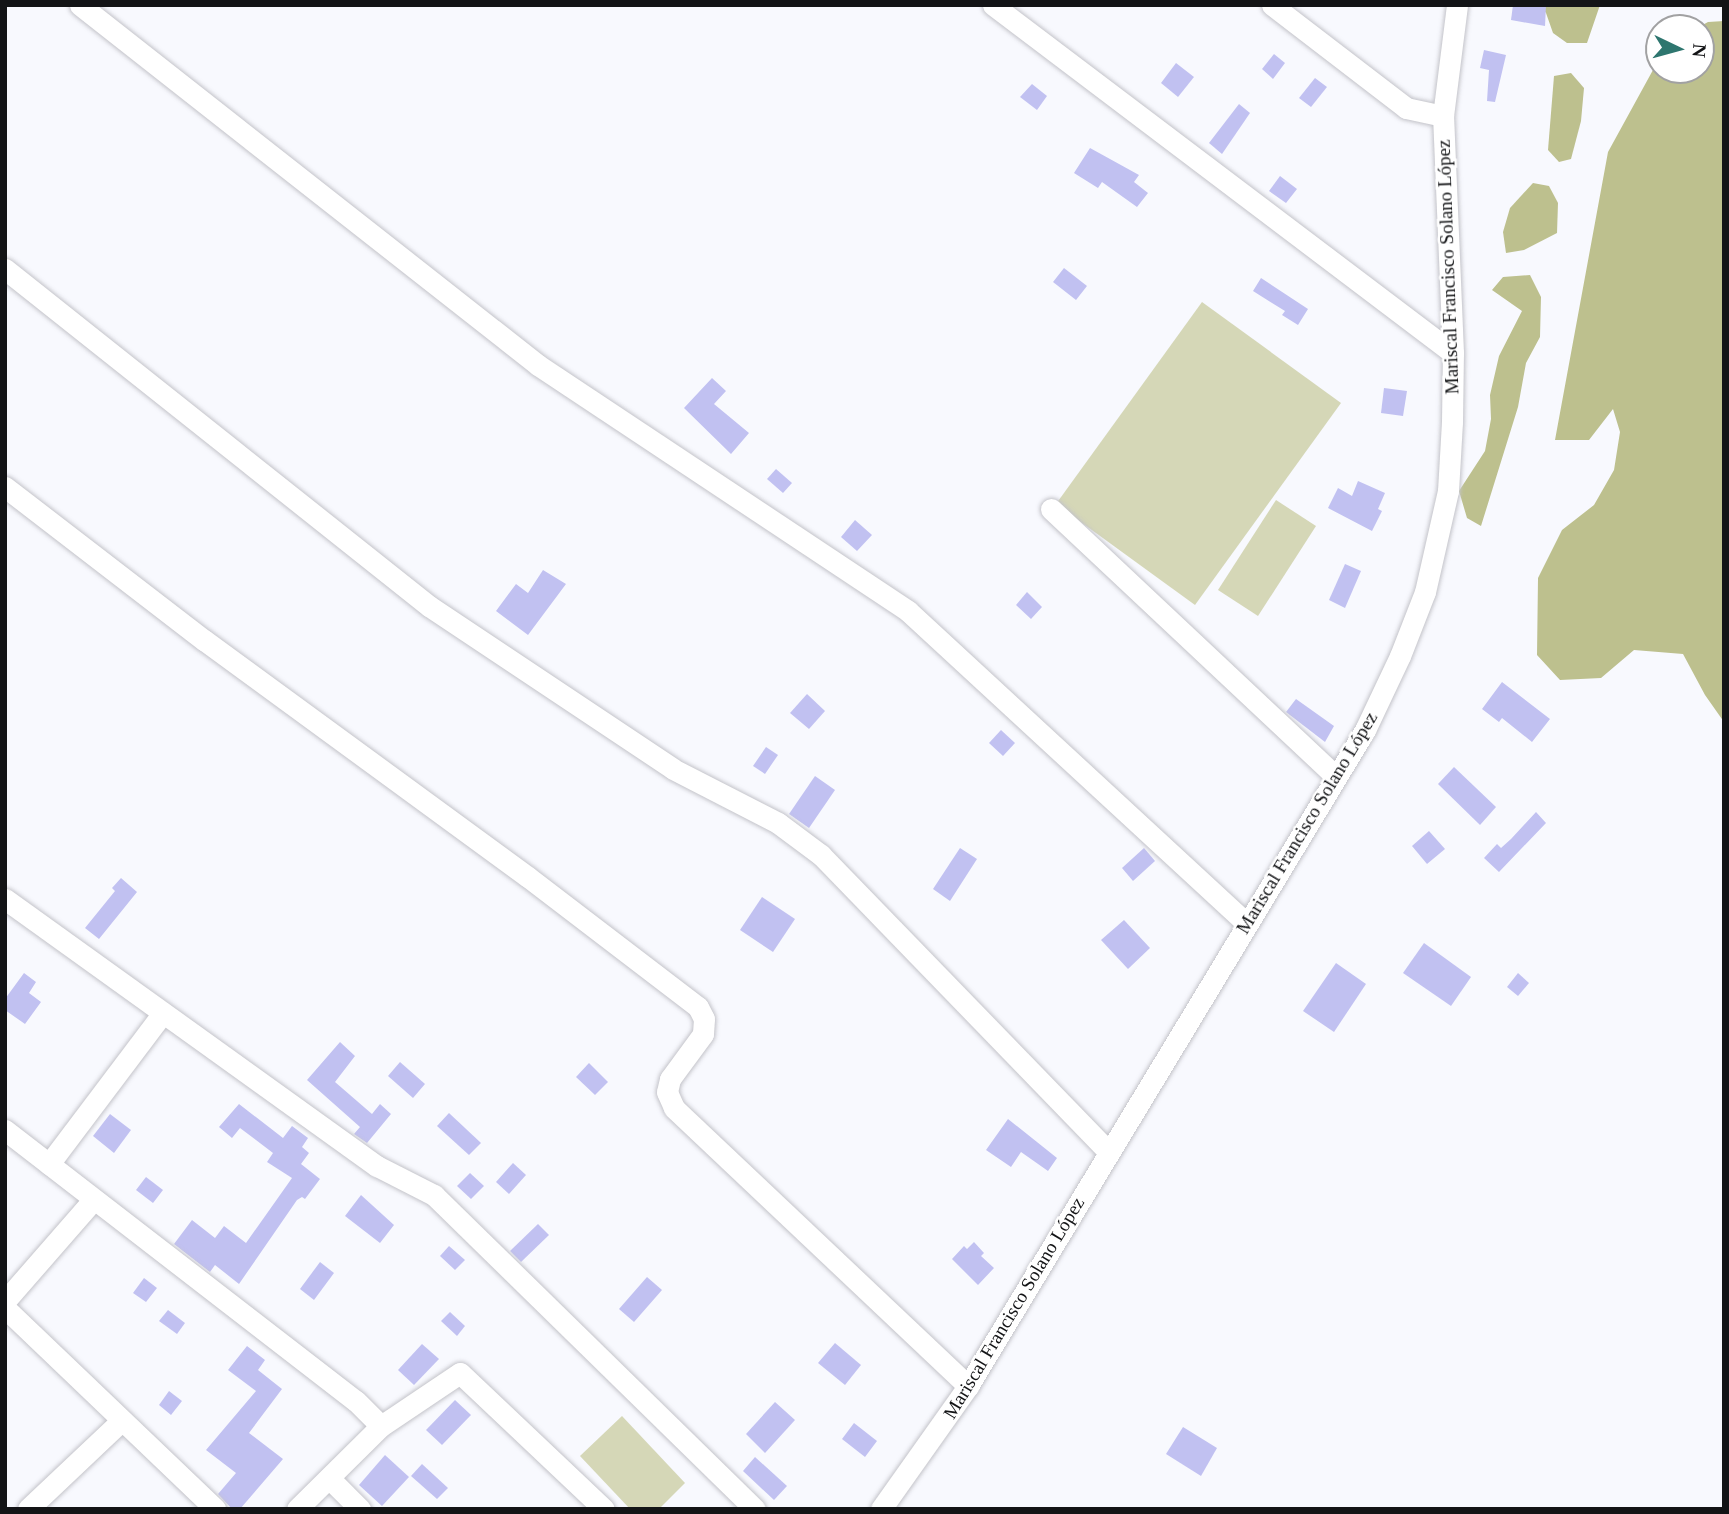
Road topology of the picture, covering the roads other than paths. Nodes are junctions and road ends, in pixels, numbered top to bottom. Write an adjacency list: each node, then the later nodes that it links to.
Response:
1 (80, 5): 12 (street)
2 (993, 5): 7 (street)
3 (1272, 5): 5 (street)
4 (1457, 5): 5 (street, Mariscal Francisco Solano López)
5 (1443, 116): 7 (street, Mariscal Francisco Solano López)
6 (5, 269): 15 (street)
7 (1453, 354): 10 (street, Mariscal Francisco Solano López)
8 (5, 486): 20 (street)
9 (1051, 509): 10 (street)
10 (1336, 777): 12 (street, Mariscal Francisco Solano López)
11 (5, 899): 13 (street)
12 (1247, 924): 15 (street, Mariscal Francisco Solano López)
13 (162, 1014): 16 (street); 29 (street)
14 (5, 1130): 16 (street)
15 (1109, 1152): 20 (street, Mariscal Francisco Solano López)
16 (49, 1164): 17 (street)
17 (93, 1200): 18 (street); 22 (street)
18 (5, 1301)
19 (5, 1308): 21 (street)
20 (968, 1386): 30 (street, Mariscal Francisco Solano López)
21 (122, 1420): 24 (street); 25 (street)
22 (381, 1426): 23 (street); 28 (street)
23 (329, 1478): 26 (street); 27 (street)
24 (28, 1509)
25 (215, 1509)
26 (297, 1509)
27 (360, 1509)
28 (604, 1509)
29 (755, 1509)
30 (881, 1509)

